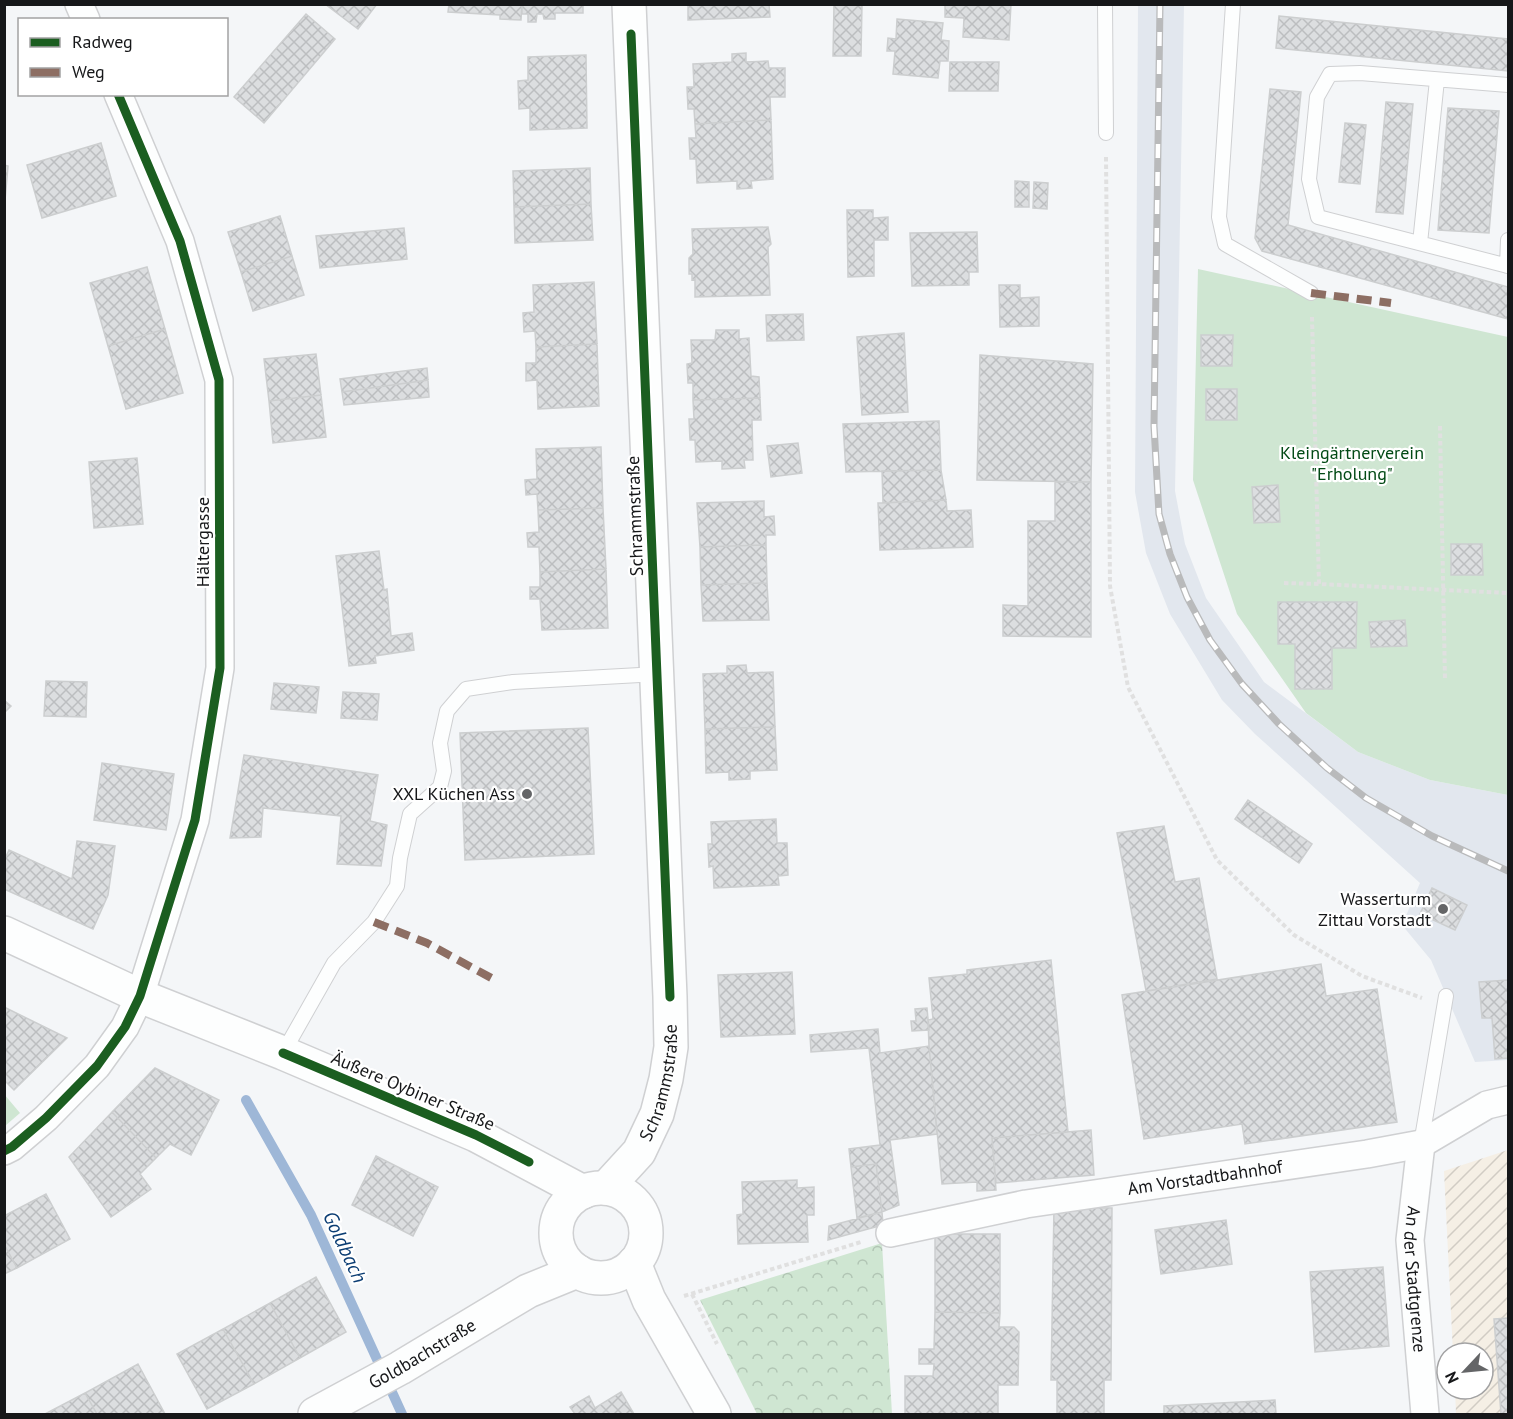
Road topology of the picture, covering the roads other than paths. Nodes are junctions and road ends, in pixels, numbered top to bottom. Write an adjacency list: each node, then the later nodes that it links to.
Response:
1 (79, 4): 5 (street)
2 (629, 4): 14 (main road, Schrammstraße)
3 (1105, 4): 9 (lane)
4 (1233, 4): 13 (lane)
5 (85, 18)
6 (1437, 80): 7 (lane); 11 (lane); 11 (lane)
7 (1509, 85)
8 (119, 96): 16 (street, Hältergasse)
9 (1106, 133)
10 (1509, 240): 12 (lane)
11 (1420, 243): 12 (lane)
12 (1508, 266)
13 (1311, 293)
14 (657, 674): 18 (lane); 22 (main road, Schrammstraße)
15 (4, 933): 16 (main road, Äußere Oybiner Straße)
16 (140, 996): 18 (main road, Äußere Oybiner Straße); 21 (street, Hältergasse)
17 (1445, 1001): 20 (lane)
18 (284, 1053): 23 (main road, Äußere Oybiner Straße)
19 (1509, 1100): 20 (street, Am Vorstadtbahnhof)
20 (1421, 1144): 27 (street, Am Vorstadtbahnhof); 32 (street, An der Stadtgrenze)
21 (4, 1151)
22 (639, 1152): 24 (main road, Schrammstraße); 25 (main road, Schrammstraße)
23 (529, 1162): 24 (main road, Äußere Oybiner Straße); 26 (main road)
24 (594, 1190): 25 (main road); 26 (main road)
25 (641, 1211): 29 (main road)
26 (558, 1217): 28 (main road)
27 (890, 1233)
28 (569, 1263): 29 (main road); 30 (main road, Goldbachstraße)
29 (626, 1269): 31 (main road)
30 (315, 1414)
31 (714, 1414)
32 (1425, 1414)

